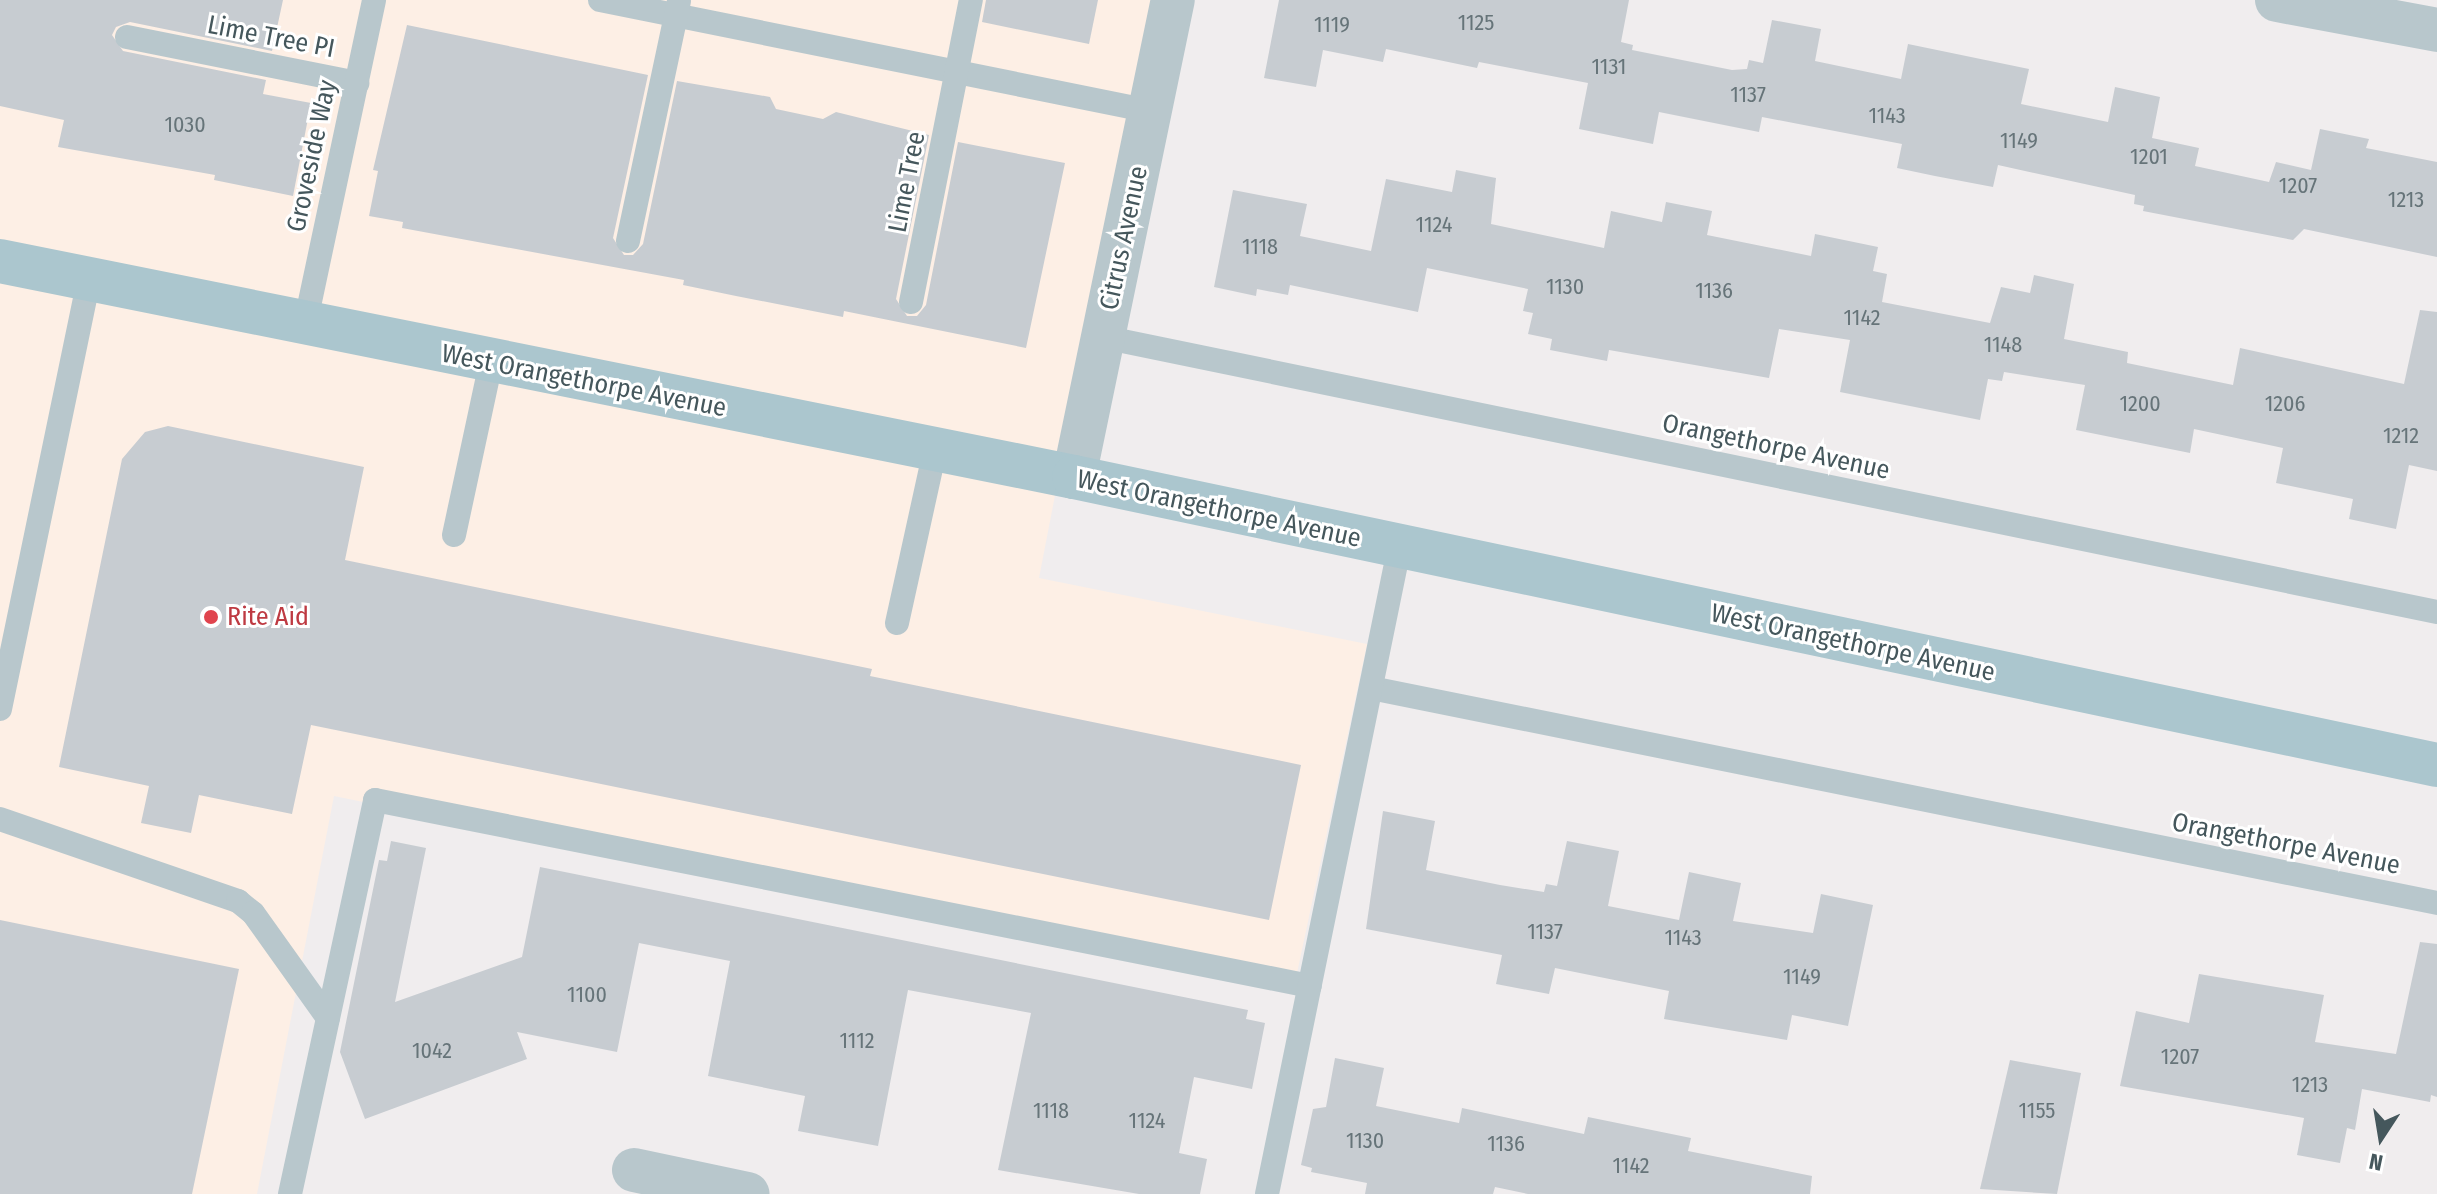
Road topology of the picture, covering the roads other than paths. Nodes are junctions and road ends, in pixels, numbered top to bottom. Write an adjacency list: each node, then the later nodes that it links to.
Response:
1 (374, 0): 10 (lane, Groveside Way)
2 (600, 0): 6 (lane)
3 (971, 0): 9 (lane, Lime Tree)
4 (1173, 0): 11 (street, Citrus Avenue)
5 (2277, 0): 7 (street)
6 (677, 8): 9 (lane); 12 (lane)
7 (2437, 30)
8 (127, 37): 10 (lane, Lime Tree PI)
9 (957, 72): 11 (lane); 15 (lane, Lime Tree)
10 (357, 83): 16 (lane, Groveside Way)
11 (1150, 111): 17 (street, Citrus Avenue)
12 (628, 241)
13 (0, 261): 14 (main road, West Orangethorpe Avenue)
14 (89, 280): 16 (main road, West Orangethorpe Avenue); 26 (lane)
15 (911, 302)
16 (305, 325): 18 (main road, West Orangethorpe Avenue)
17 (1103, 337): 20 (street, Citrus Avenue); 23 (lane, Orangethorpe Avenue)
18 (491, 363): 19 (main road, West Orangethorpe Avenue); 21 (lane)
19 (935, 450): 20 (main road, West Orangethorpe Avenue); 24 (lane)
20 (1074, 477): 22 (main road, West Orangethorpe Avenue)
21 (454, 535)
22 (1399, 549): 25 (lane); 27 (main road, West Orangethorpe Avenue)
23 (2437, 612)
24 (897, 623)
25 (1371, 688): 29 (lane, Orangethorpe Avenue); 30 (lane)
26 (0, 709)
27 (2437, 765)
28 (0, 819): 31 (lane)
29 (2437, 903)
30 (1310, 986): 31 (lane); 35 (lane)
31 (328, 1018): 33 (lane)
32 (634, 1170): 34 (street)
33 (290, 1194)
34 (748, 1194)
35 (1267, 1194)

